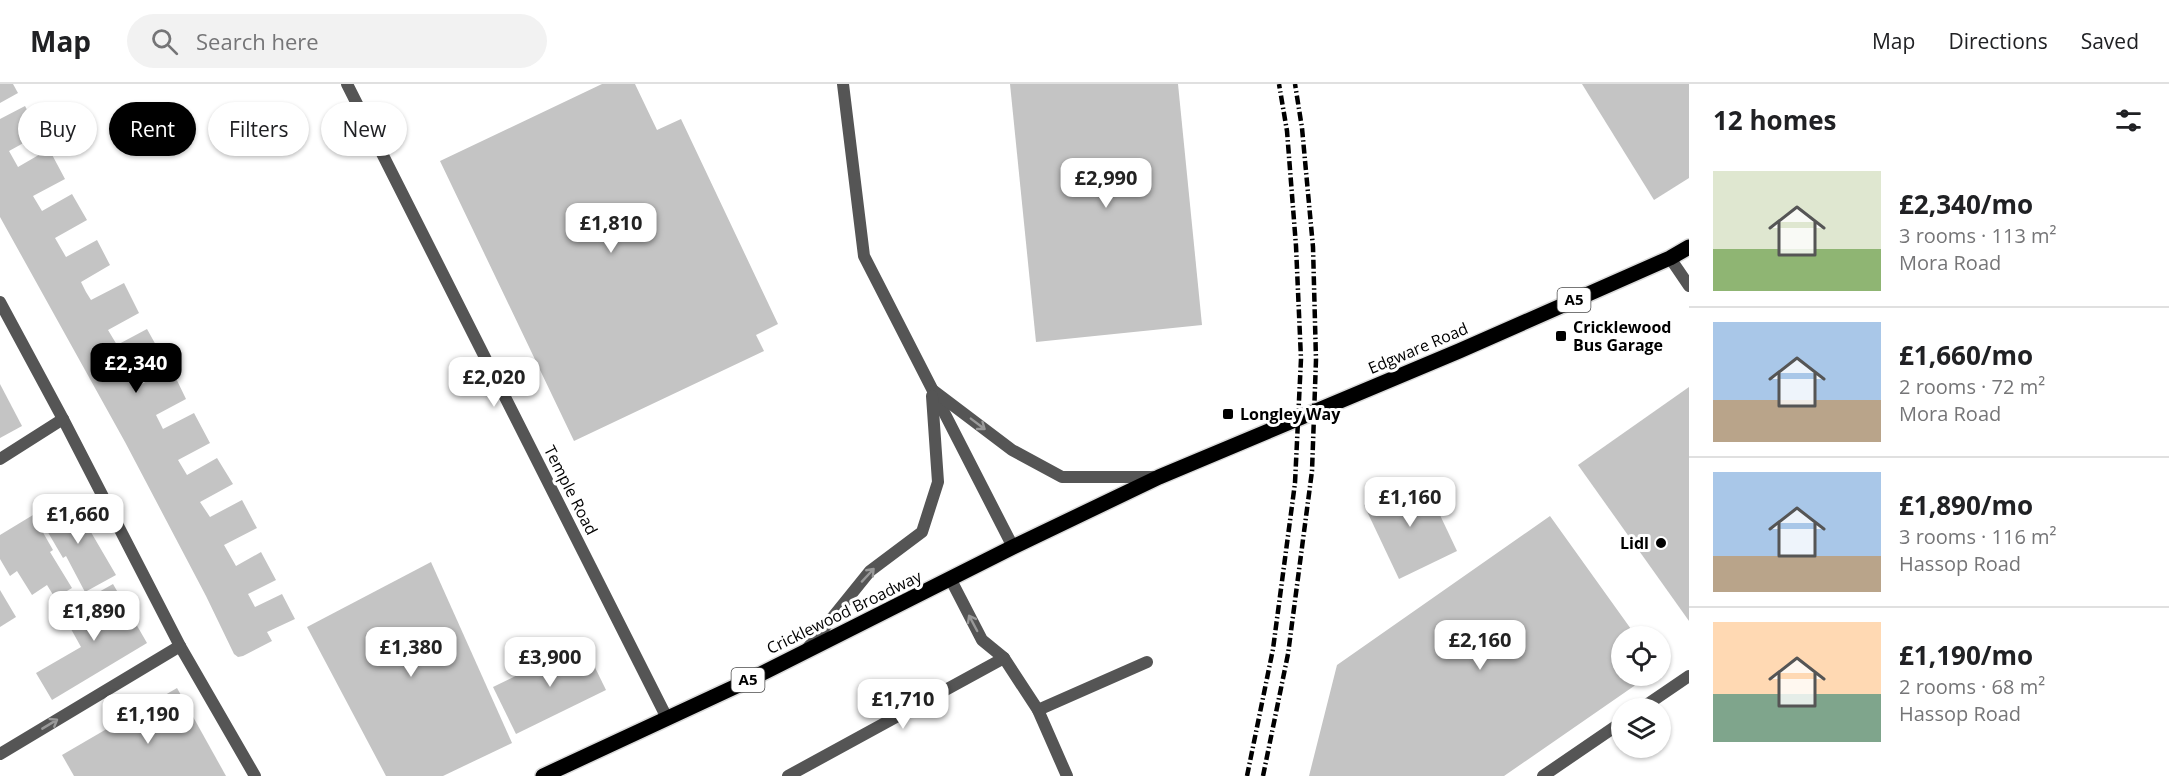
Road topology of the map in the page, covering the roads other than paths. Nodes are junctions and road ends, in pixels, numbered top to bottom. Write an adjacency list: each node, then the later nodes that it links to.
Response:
1 (347, 84): 20 (street, Temple Road)
2 (843, 84): 7 (street)
3 (1689, 247): 4 (main road, Edgware Road / A5)
4 (1670, 258): 5 (street); 10 (main road, Edgware Road / A5)
5 (1689, 286)
6 (0, 302): 8 (street)
7 (931, 389): 10 (street, one-way to 10); 11 (street); 14 (street, one-way to 7)
8 (63, 419): 9 (street); 13 (street)
9 (0, 459)
10 (1159, 477): 11 (main road, Cricklewood Broadway / A5)
11 (1013, 547): 12 (main road, Cricklewood Broadway / A5)
12 (951, 580): 14 (main road, Cricklewood Broadway / A5); 15 (street, one-way to 12)
13 (180, 646): 22 (street, one-way to 13); 23 (street)
14 (804, 652): 20 (main road, Cricklewood Broadway / A5)
15 (1004, 658): 19 (street); 25 (street)
16 (1147, 663): 19 (street)
17 (1689, 676): 18 (street)
18 (1657, 698)
19 (1038, 711): 26 (street)
20 (667, 718): 24 (main road, Cricklewood Broadway / A5)
21 (1611, 730): 27 (street)
22 (0, 754)
23 (255, 776)
24 (543, 776)
25 (788, 776)
26 (1066, 776)
27 (1544, 776)

